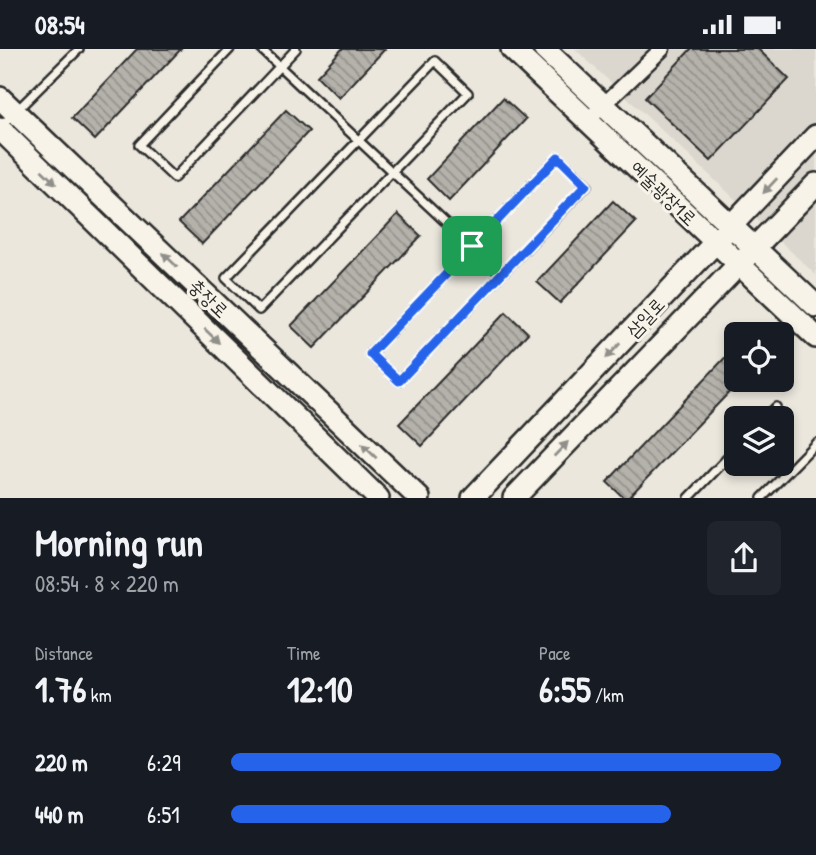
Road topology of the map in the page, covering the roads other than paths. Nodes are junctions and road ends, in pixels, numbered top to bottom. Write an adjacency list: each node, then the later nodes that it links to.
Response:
1 (79, 49): 10 (lane)
2 (230, 49): 8 (lane)
3 (261, 49): 8 (lane)
4 (296, 49): 8 (lane)
5 (512, 49): 9 (street, 예술광장1로)
6 (544, 49): 9 (street, 예술광장1로)
7 (663, 49): 9 (street)
8 (280, 66): 12 (lane)
9 (596, 113): 15 (street, 예술광장1로); 16 (street, 예술광장1로)
10 (4, 117): 25 (street, 충장로, one-way to 25); 26 (street, 충장로, one-way to 10)
11 (816, 136): 15 (street, 삼일로, one-way to 15)
12 (359, 140): 13 (lane); 13 (lane); 13 (lane)
13 (393, 172): 17 (lane)
14 (816, 184): 18 (street, 삼일로)
15 (732, 226): 16 (street, 삼일로); 18 (street, 예술광장1로)
16 (716, 242): 19 (street, 예술광장1로); 27 (street, 삼일로, one-way to 27)
17 (472, 246): 20 (lane); 20 (lane); 20 (lane)
18 (755, 248): 19 (street, 삼일로); 21 (street, 예술광장1로)
19 (739, 265): 22 (street, 예술광장1로); 28 (street, 삼일로, one-way to 19)
20 (501, 274)
21 (816, 306)
22 (816, 338)
23 (816, 443): 30 (lane)
24 (724, 461): 29 (lane)
25 (378, 498)
26 (419, 498)
27 (473, 498)
28 (514, 498)
29 (688, 498)
30 (762, 498)

